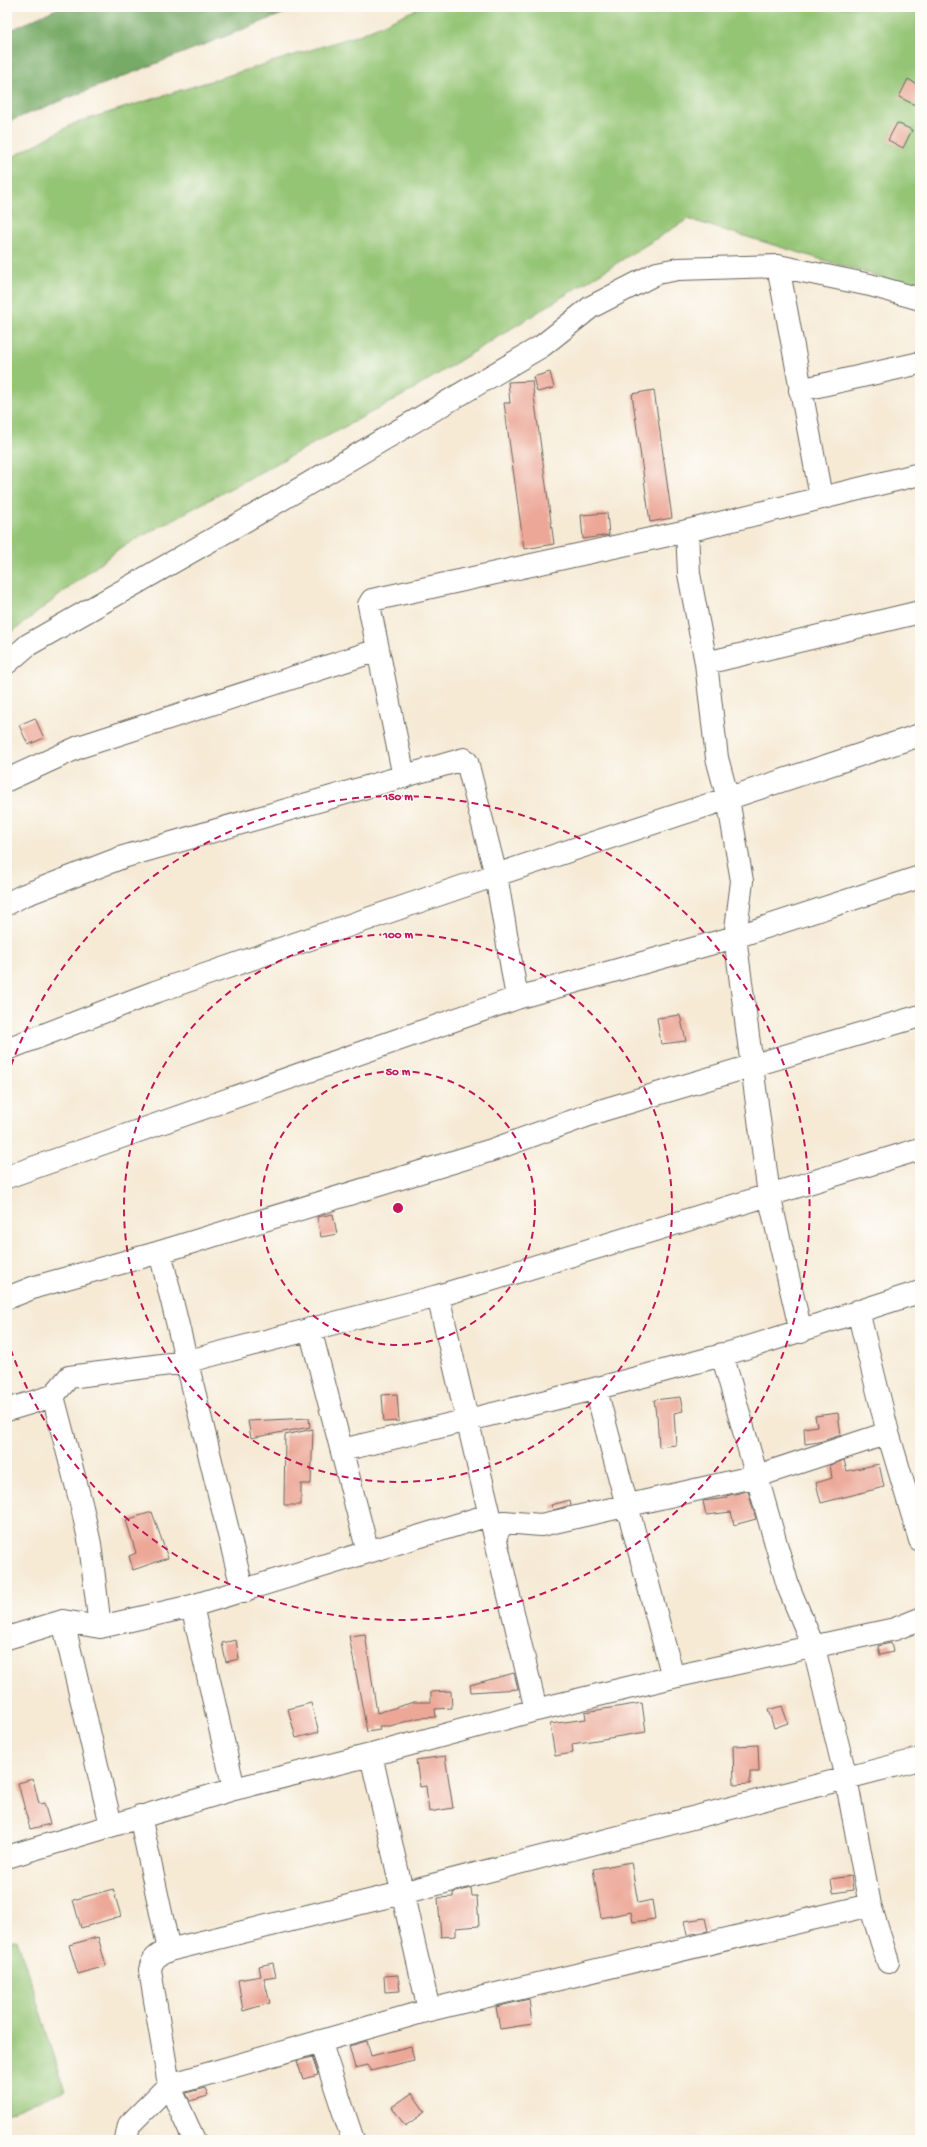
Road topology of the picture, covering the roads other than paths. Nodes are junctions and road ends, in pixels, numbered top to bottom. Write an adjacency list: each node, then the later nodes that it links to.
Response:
1 (778, 266): 2 (street); 4 (street); 10 (street)
2 (920, 298)
3 (920, 363): 4 (street)
4 (800, 390): 6 (street)
5 (920, 474): 6 (street)
6 (821, 497): 7 (street)
7 (687, 531): 9 (street); 11 (street)
8 (920, 612): 11 (street)
9 (378, 650): 13 (street); 14 (street)
10 (7, 663)
11 (706, 663): 15 (street)
12 (920, 735): 15 (street)
13 (404, 777): 16 (street); 18 (street)
14 (7, 780)
15 (728, 799): 16 (street); 19 (street)
16 (496, 875): 20 (street); 22 (street)
17 (920, 877): 19 (street)
18 (7, 904)
19 (734, 937): 20 (street); 23 (street)
20 (517, 998): 25 (street)
21 (920, 1016): 23 (street)
22 (7, 1050)
23 (751, 1067): 26 (street); 27 (street)
24 (920, 1149): 26 (street)
25 (7, 1178)
26 (768, 1195): 29 (street); 33 (street)
27 (160, 1252): 30 (street); 35 (street)
28 (920, 1292): 31 (street)
29 (438, 1296): 32 (street); 39 (street)
30 (7, 1298)
31 (858, 1311): 33 (street); 40 (street)
32 (310, 1329): 35 (street); 41 (street)
33 (801, 1332): 34 (street)
34 (722, 1354): 36 (street); 42 (street)
35 (185, 1362): 37 (street); 48 (street)
36 (596, 1390): 39 (street); 43 (street)
37 (53, 1396): 38 (street); 52 (street)
38 (7, 1410)
39 (468, 1420): 41 (street); 44 (street)
40 (888, 1433): 42 (street); 46 (street)
41 (342, 1450): 47 (street)
42 (757, 1476): 43 (street); 54 (street)
43 (627, 1504): 45 (street); 55 (street)
44 (489, 1515): 45 (street); 47 (street)
45 (495, 1536): 56 (street)
46 (920, 1540)
47 (368, 1552): 48 (street)
48 (243, 1592): 49 (street)
49 (192, 1606): 52 (street); 60 (street)
50 (920, 1619): 54 (street)
51 (64, 1621): 52 (street); 53 (street); 62 (street)
52 (100, 1628)
53 (7, 1638)
54 (814, 1648): 55 (street); 59 (street)
55 (673, 1677): 56 (street)
56 (536, 1710): 57 (street)
57 (371, 1755): 60 (street); 64 (street)
58 (920, 1759): 59 (street)
59 (846, 1778): 64 (street); 65 (street)
60 (234, 1789): 61 (street)
61 (140, 1816): 62 (street); 66 (street)
62 (111, 1825): 63 (street)
63 (7, 1857)
64 (402, 1894): 66 (street); 68 (street)
65 (870, 1905): 67 (street); 68 (street)
66 (169, 1950): 70 (street)
67 (888, 1962)
68 (429, 2010): 69 (street)
69 (320, 2041): 70 (street); 73 (street)
70 (169, 2085): 71 (street); 72 (street)
71 (126, 2140)
72 (194, 2140)
73 (354, 2140)

